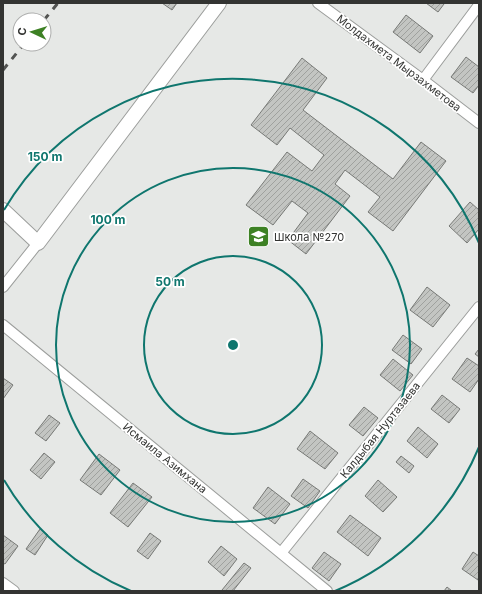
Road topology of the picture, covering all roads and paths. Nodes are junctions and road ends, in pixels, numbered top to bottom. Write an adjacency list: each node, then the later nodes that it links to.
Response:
1 (219, 3): 7 (street)
2 (318, 3): 4 (street, Молдахмета Мырзахметова)
3 (479, 5): 4 (street)
4 (423, 80): 5 (street, Молдахмета Мырзахметова)
5 (479, 123)
6 (3, 210): 7 (street)
7 (38, 243): 8 (street)
8 (3, 287)
9 (479, 307): 11 (street, Калдыбая Нуртазаева)
10 (3, 325): 11 (street, Исмаила Азимхана)
11 (281, 553): 14 (street, Исмаила Азимхана)
12 (3, 583): 13 (street)
13 (14, 591)
14 (327, 591)

